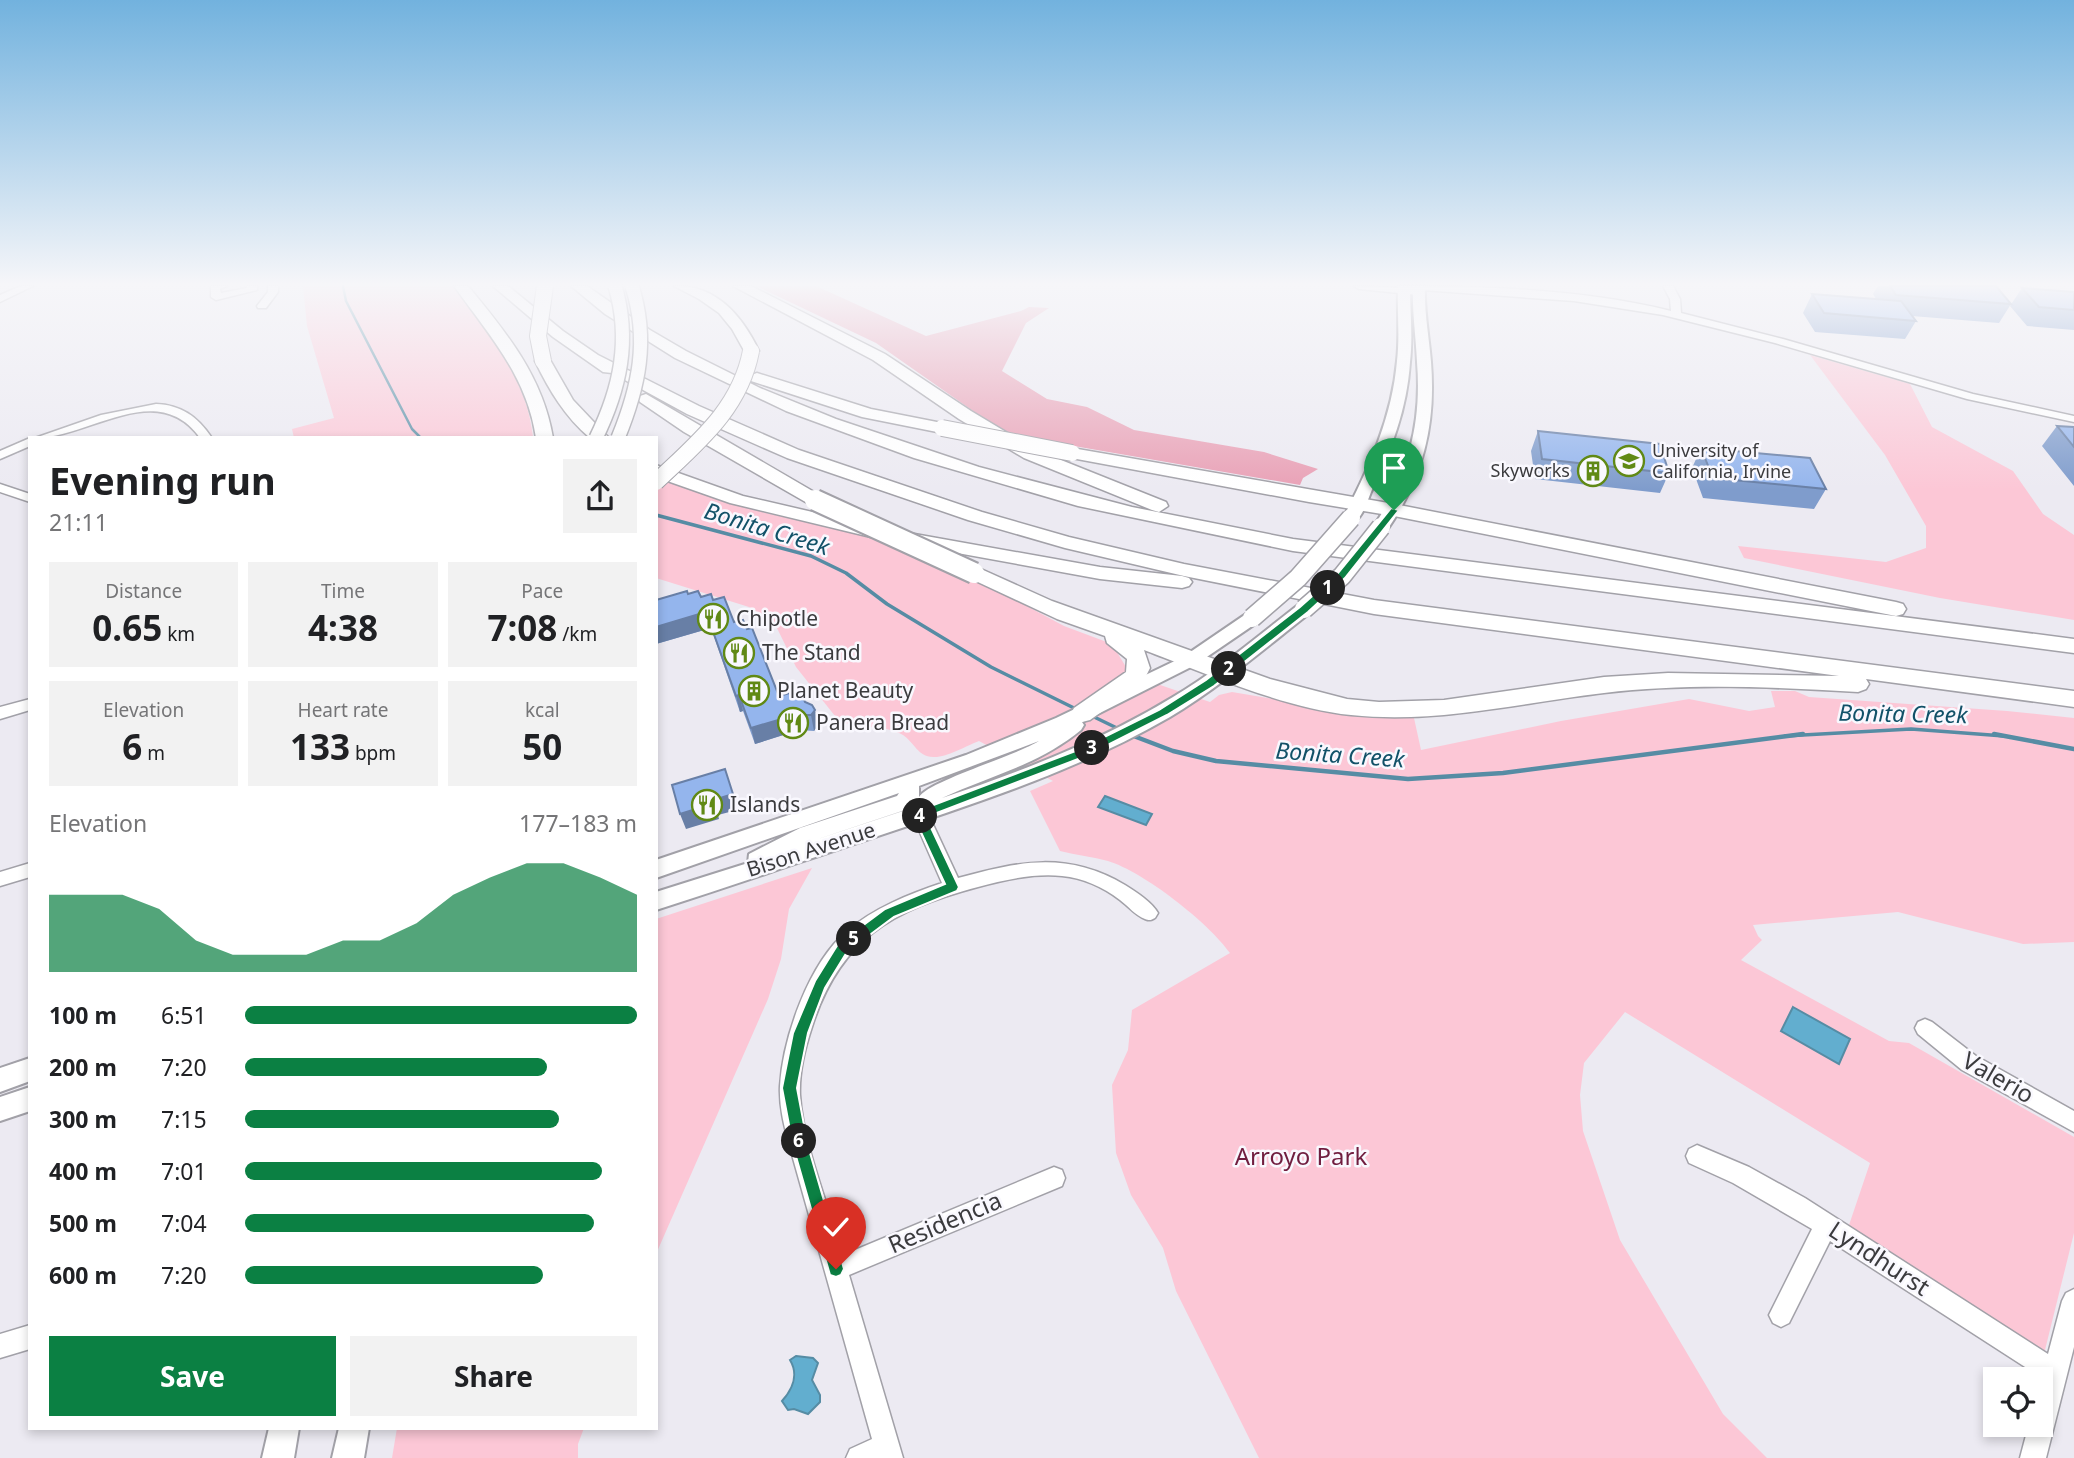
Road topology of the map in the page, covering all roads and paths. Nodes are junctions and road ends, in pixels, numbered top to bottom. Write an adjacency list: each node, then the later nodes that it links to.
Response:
1 (512, 354): 16 (highway)
2 (541, 354): 19 (highway, bridge)
3 (589, 354): 13 (highway)
4 (624, 354): 20 (main road, bridge)
5 (642, 354): 21 (main road, bridge)
6 (682, 354): 30 (highway)
7 (695, 354): 15 (highway)
8 (751, 354): 25 (highway, bridge)
9 (873, 354): 30 (highway)
10 (1406, 354): 29 (main road, Bison Avenue)
11 (1420, 354): 28 (main road, Bison Avenue)
12 (1822, 354): 14 (street)
13 (597, 359): 31 (highway); 32 (highway, bridge)
14 (2074, 419)
15 (942, 428): 29 (highway, bridge)
16 (544, 433)
17 (48, 436): 18 (street)
18 (204, 436)
19 (597, 436)
20 (600, 436)
21 (619, 436)
22 (28, 443): 23 (street)
23 (0, 455)
24 (658, 471): 31 (highway)
25 (658, 480)
26 (0, 488): 27 (street)
27 (28, 497)
28 (1394, 510): 29 (highway); 34 (main road, Bison Avenue, bridge); 35 (highway)
29 (1355, 511): 33 (main road, Bison Avenue, bridge)
30 (1293, 545): 35 (highway)
31 (1346, 601): 38 (highway)
32 (1051, 607): 36 (highway); 42 (highway)
33 (1252, 618): 36 (main road, Bison Avenue)
34 (1284, 624): 37 (main road, Bison Avenue)
35 (2074, 644)
36 (1189, 661): 37 (highway); 42 (main road, Bison Avenue)
37 (1225, 672): 38 (highway); 45 (main road, Bison Avenue)
38 (2074, 700)
39 (28, 705): 40 (street)
40 (0, 713)
41 (28, 714): 43 (street)
42 (1082, 714): 44 (main road, Bison Avenue); 45 (main road)
43 (0, 722)
44 (909, 782): 45 (street); 46 (main road, Bison Avenue); 49 (main road)
45 (919, 815): 49 (main road, Bison Avenue); 50 (street)
46 (658, 868)
47 (28, 871): 48 (street)
48 (0, 879)
49 (724, 879): 51 (main road, Bison Avenue)
50 (953, 887): 52 (street); 62 (street)
51 (662, 900)
52 (1149, 913)
53 (1925, 1028): 58 (street, Valerio)
54 (28, 1070): 55 (main road)
55 (0, 1080)
56 (28, 1100): 57 (main road)
57 (0, 1109)
58 (2074, 1122)
59 (1697, 1156): 61 (street, Lyndhurst)
60 (1054, 1178): 62 (street, Residencia)
61 (1826, 1225): 64 (street); 67 (street, Lyndhurst)
62 (836, 1269): 70 (street)
63 (2074, 1301): 67 (street)
64 (1780, 1315)
65 (28, 1338): 66 (street)
66 (0, 1346)
67 (2055, 1373): 74 (street)
68 (284, 1430): 71 (main road)
69 (354, 1430): 72 (main road)
70 (889, 1452): 73 (street)
71 (278, 1458)
72 (348, 1458)
73 (859, 1458)
74 (2033, 1458)

